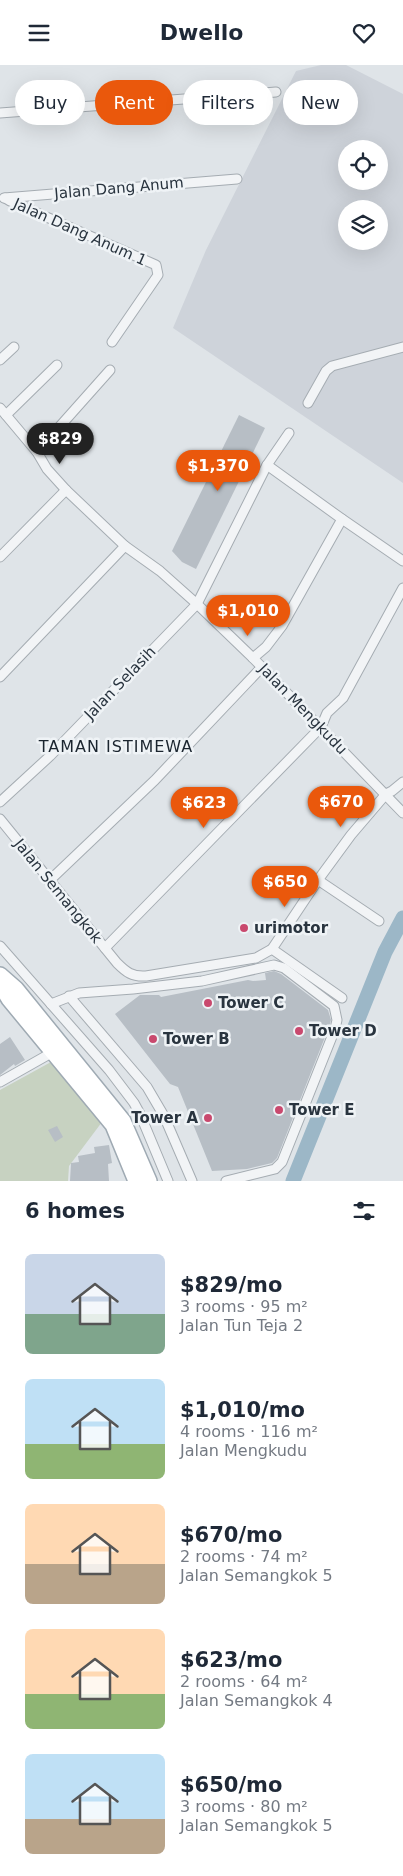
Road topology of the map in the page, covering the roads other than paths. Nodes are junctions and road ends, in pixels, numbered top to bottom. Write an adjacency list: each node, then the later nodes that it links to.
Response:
1 (276, 92): 2 (street)
2 (0, 113)
3 (238, 179): 4 (street, Jalan Dang Anum)
4 (3, 199): 5 (street, Jalan Dang Anum 1)
5 (112, 342)
6 (14, 347): 8 (street)
7 (403, 347): 11 (street)
8 (0, 360)
9 (57, 365): 12 (street)
10 (110, 370): 14 (street)
11 (308, 403)
12 (3, 412): 14 (street, Jalan Mengkudu)
13 (289, 433): 15 (street, Jalan Selasih)
14 (37, 452): 16 (street, Jalan Mengkudu)
15 (267, 465): 17 (street); 22 (street, Jalan Selasih)
16 (66, 490): 18 (street, Jalan Mengkudu); 19 (street)
17 (342, 519): 20 (street); 23 (street)
18 (125, 546): 22 (street, Jalan Mengkudu); 25 (street)
19 (0, 557)
20 (403, 561)
21 (403, 588): 26 (street)
22 (196, 604): 23 (street, Jalan Mengkudu); 29 (street, Jalan Selasih)
23 (254, 658): 24 (street, Jalan Mengkudu)
24 (262, 667): 26 (street, Jalan Mengkudu); 33 (street)
25 (0, 677)
26 (321, 727): 28 (street, Jalan Mengkudu); 36 (street)
27 (403, 783): 28 (street)
28 (386, 794): 30 (street, Jalan Mengkudu); 32 (street)
29 (0, 802)
30 (403, 813)
31 (0, 819): 33 (street, Jalan Semangkok)
32 (318, 880): 34 (street); 37 (street)
33 (50, 881): 36 (street, Jalan Semangkok)
34 (379, 921)
35 (0, 946): 40 (street)
36 (105, 948): 37 (street, Jalan Semangkok)
37 (272, 949): 42 (street)
38 (0, 975): 44 (main road)
39 (0, 985): 45 (main road)
40 (42, 994): 43 (street); 44 (street)
41 (69, 996): 43 (street); 53 (street); 54 (street)
42 (342, 998)
43 (51, 1004): 47 (street)
44 (30, 1005): 49 (main road)
45 (53, 1052): 46 (street); 49 (main road)
46 (0, 1082)
47 (140, 1113): 48 (street); 49 (street)
48 (144, 1124): 49 (street); 52 (street)
49 (120, 1128): 50 (main road); 51 (main road)
50 (136, 1181)
51 (149, 1181)
52 (168, 1181)
53 (192, 1181)
54 (226, 1181)

